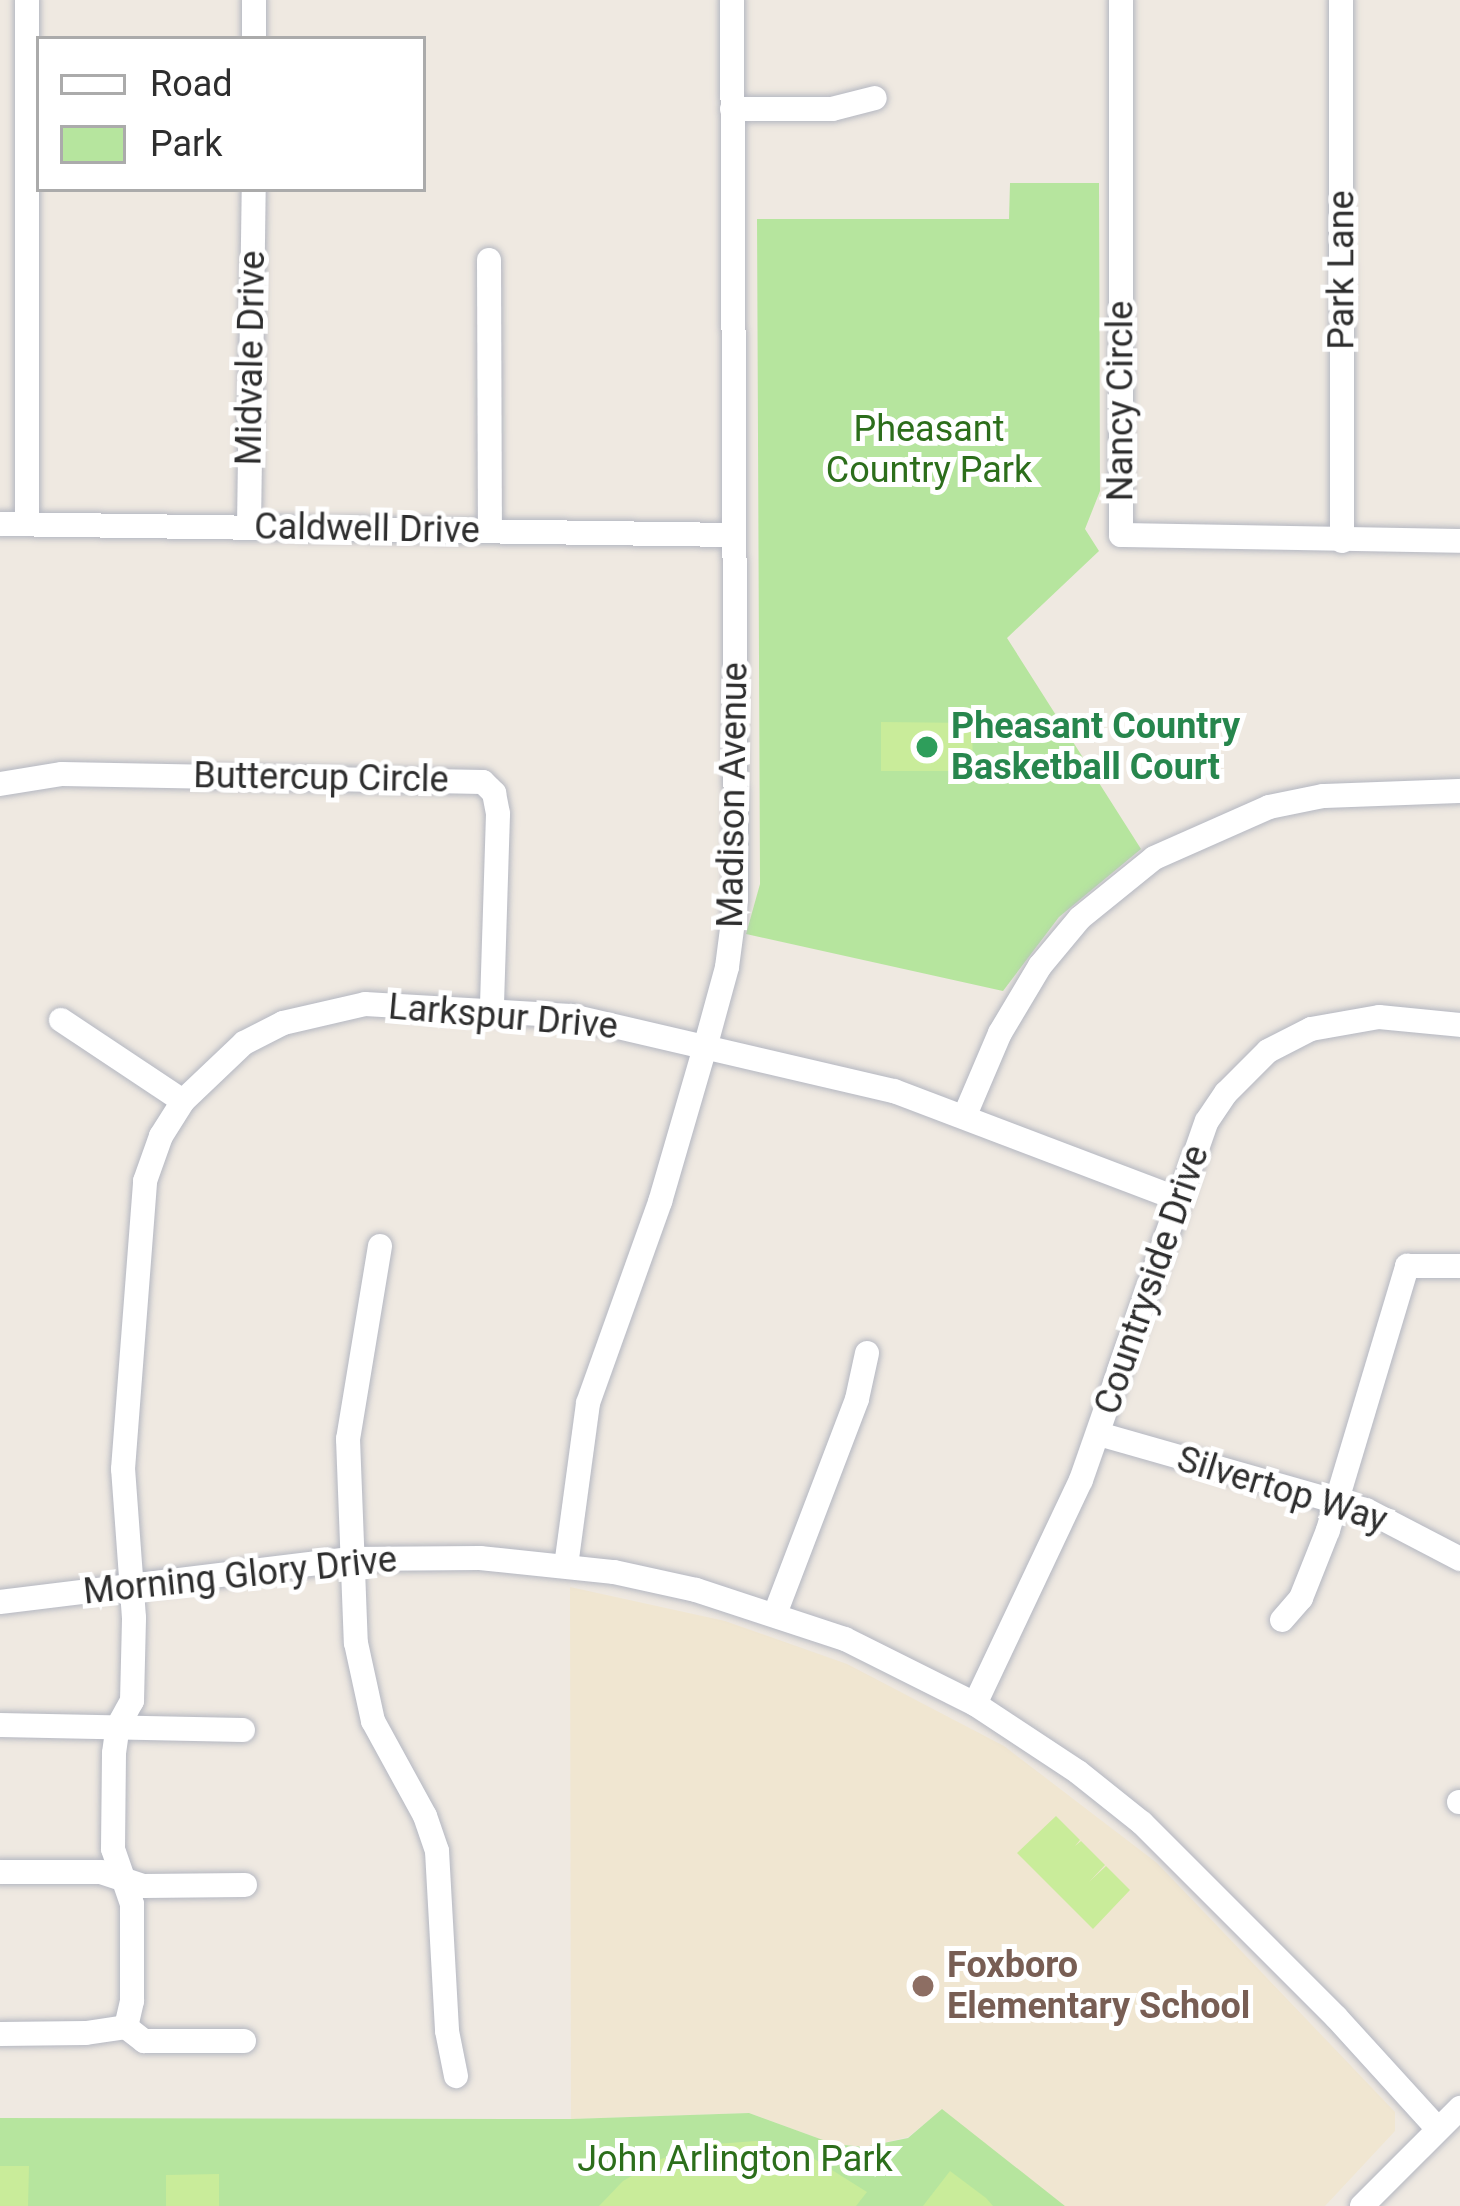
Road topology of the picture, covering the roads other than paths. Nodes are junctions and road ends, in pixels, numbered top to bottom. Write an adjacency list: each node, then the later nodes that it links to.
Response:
1 (28, 0): 12 (street)
2 (254, 0): 6 (street)
3 (732, 0): 8 (street, Madison Avenue)
4 (1121, 0): 16 (street, Nancy Circle)
5 (1341, 0): 16 (street, Park Lane)
6 (254, 36)
7 (875, 98): 8 (street)
8 (732, 109): 15 (street, Madison Avenue)
9 (254, 192): 13 (street, Midvale Drive)
10 (489, 260): 14 (street)
11 (0, 524): 12 (street, Caldwell Drive)
12 (28, 524): 13 (street, Caldwell Drive)
13 (250, 527): 14 (street, Caldwell Drive)
14 (490, 531): 15 (street, Caldwell Drive)
15 (734, 536): 23 (street, Madison Avenue)
16 (1342, 541): 17 (street, Nancy Circle)
17 (1460, 542)
18 (0, 784): 20 (street, Buttercup Circle)
19 (1460, 791): 25 (street)
20 (492, 1009): 23 (street, Larkspur Drive); 24 (street, Larkspur Drive)
21 (61, 1020): 24 (street)
22 (1460, 1025): 26 (street, Countryside Drive)
23 (706, 1044): 25 (street, Larkspur Drive); 34 (street, Madison Avenue)
24 (183, 1101): 35 (street, Larkspur Drive)
25 (965, 1115): 26 (street, Larkspur Drive)
26 (1178, 1199): 30 (street, Countryside Drive)
27 (380, 1246): 33 (street)
28 (1460, 1266): 31 (street)
29 (867, 1353): 37 (street)
30 (1099, 1434): 31 (street, Silvertop Way); 39 (street, Countryside Drive)
31 (1338, 1501): 32 (street, Silvertop Way); 38 (street)
32 (1460, 1558)
33 (350, 1559): 34 (street, Morning Glory Drive); 35 (street, Morning Glory Drive); 49 (street)
34 (566, 1566): 37 (street, Morning Glory Drive)
35 (130, 1586): 36 (street, Morning Glory Drive); 41 (street, Larkspur Drive)
36 (0, 1602)
37 (776, 1614): 39 (street, Morning Glory Drive)
38 (1282, 1620)
39 (975, 1704): 51 (street, Morning Glory Drive)
40 (0, 1725): 41 (street)
41 (118, 1726): 42 (street); 44 (street, Larkspur Drive)
42 (243, 1730)
43 (0, 1871): 44 (street)
44 (122, 1880): 45 (street); 46 (street, Larkspur Drive)
45 (245, 1886)
46 (126, 2027): 47 (street); 48 (street)
47 (0, 2034)
48 (244, 2041)
49 (456, 2076)
50 (1460, 2108): 51 (street)
51 (1438, 2129): 52 (street)
52 (1362, 2206)

